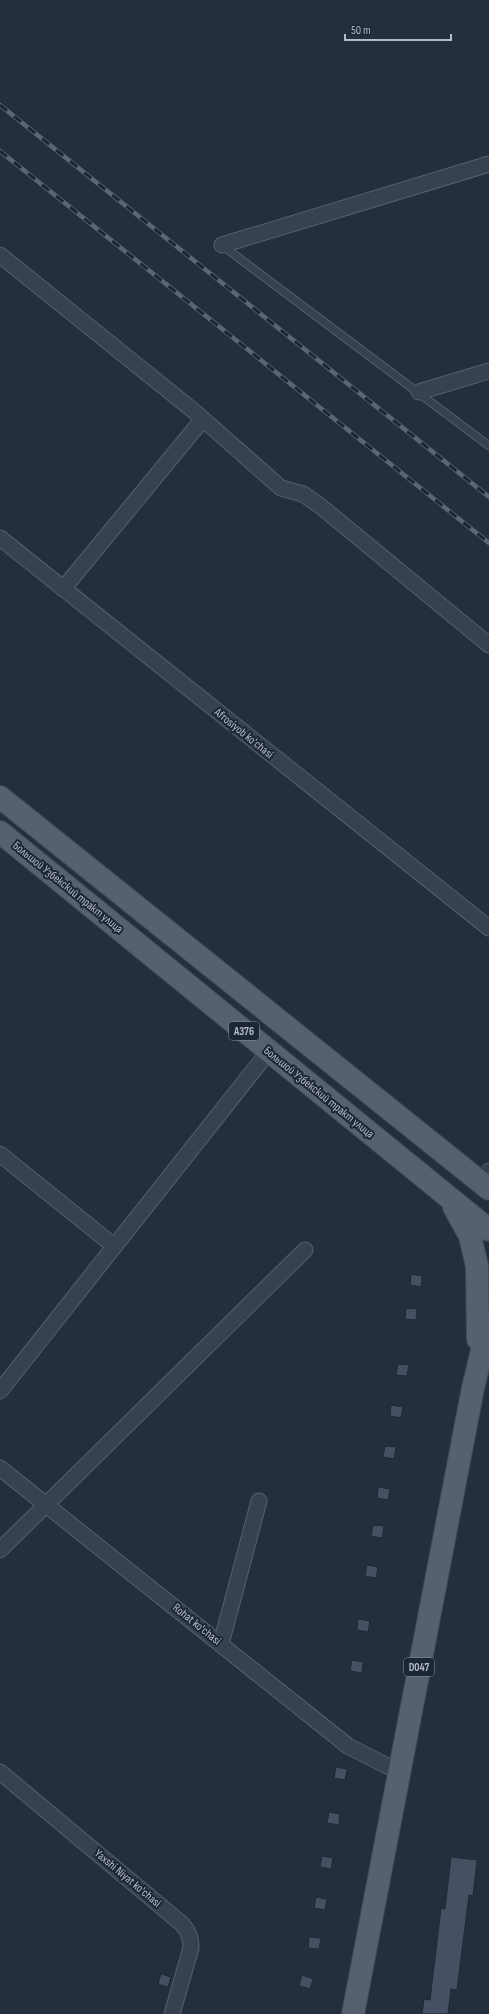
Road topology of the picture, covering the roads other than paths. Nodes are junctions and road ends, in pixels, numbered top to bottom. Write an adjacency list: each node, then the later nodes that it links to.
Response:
1 (489, 164): 2 (street)
2 (222, 245): 5 (lane)
3 (0, 255): 6 (street)
4 (489, 371): 5 (street)
5 (419, 392): 7 (lane)
6 (203, 419): 9 (street); 10 (street)
7 (489, 446)
8 (0, 538): 9 (street, Afrosiyob ko'chasi)
9 (64, 589): 13 (street, Afrosiyob ko'chasi)
10 (489, 645)
11 (0, 796): 16 (main road)
12 (0, 832): 14 (main road, Большой Узбекский тракт улица / A376)
13 (489, 928)
14 (269, 1051): 17 (main road, Большой Узбекский тракт улица / A376); 19 (street)
15 (0, 1154): 19 (street)
16 (486, 1181)
17 (448, 1197): 18 (main road, Большой Узбекский тракт улица / A376); 22 (main road, D047)
18 (489, 1230)
19 (114, 1246): 23 (street)
20 (305, 1250): 26 (street)
21 (489, 1321): 22 (main road, D047)
22 (483, 1359): 30 (main road, D047)
23 (0, 1391)
24 (0, 1468): 26 (street, Rohat ko'chasi)
25 (259, 1501): 28 (street)
26 (48, 1505): 27 (street); 28 (street, Rohat ko'chasi)
27 (0, 1550)
28 (222, 1644): 30 (street, Rohat ko'chasi)
29 (0, 1772): 31 (street, Yaxshi Niyat ko'chasi)
30 (399, 1772): 32 (main road, D047)
31 (172, 2014)
32 (353, 2014)

